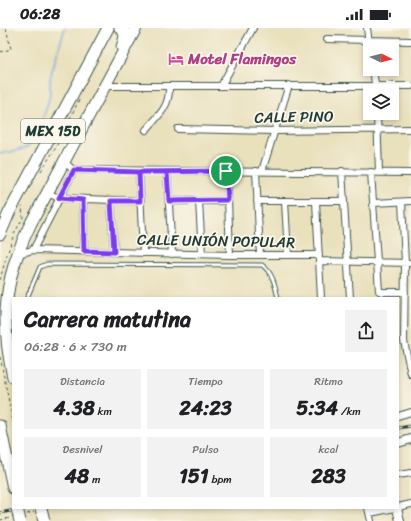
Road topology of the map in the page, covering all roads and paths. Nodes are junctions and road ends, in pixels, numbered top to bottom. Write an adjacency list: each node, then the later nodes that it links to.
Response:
1 (6, 28): 15 (path)
2 (101, 28): 24 (highway)
3 (108, 28): 14 (highway, MEX 15D)
4 (116, 28): 14 (highway)
5 (120, 28): 16 (highway)
6 (136, 28): 16 (highway, MEX 15D)
7 (253, 28): 20 (street)
8 (367, 28): 11 (street)
9 (327, 40): 10 (street)
10 (363, 40)
11 (368, 40)
12 (399, 40): 13 (street)
13 (411, 40)
14 (98, 47): 24 (highway, MEX 15D)
15 (0, 52)
16 (119, 59): 18 (highway, MEX 15D)
17 (289, 85): 20 (street); 23 (street); 30 (street)
18 (104, 86): 19 (street); 31 (highway, MEX 15D)
19 (169, 86): 20 (street); 29 (street)
20 (221, 86)
21 (411, 86): 22 (street)
22 (399, 87)
23 (363, 88)
24 (76, 98): 41 (path); 58 (highway, MEX 15D)
25 (377, 120): 27 (street)
26 (178, 129): 30 (street, CALLE PINO)
27 (377, 129): 28 (street, CALLE PINO); 30 (street, CALLE PINO); 39 (street)
28 (411, 129)
29 (146, 130)
30 (275, 131): 34 (street)
31 (64, 161): 32 (street); 42 (highway, MEX 15D)
32 (74, 170): 36 (street); 43 (street)
33 (226, 171): 34 (street); 37 (street); 45 (street)
34 (259, 171): 35 (street); 50 (street)
35 (342, 171): 38 (street); 51 (street)
36 (139, 172): 37 (street); 47 (street)
37 (167, 172): 48 (street)
38 (371, 172): 39 (street); 56 (street)
39 (380, 172): 40 (street)
40 (411, 173)
41 (38, 175)
42 (47, 193): 43 (street); 63 (highway, MEX 15D)
43 (59, 198): 44 (street); 59 (street)
44 (83, 200): 46 (street); 60 (street)
45 (228, 200): 49 (street); 66 (street)
46 (111, 201): 47 (street); 61 (street)
47 (140, 201): 62 (street)
48 (169, 201): 49 (street); 64 (street)
49 (199, 201): 65 (street)
50 (257, 201): 53 (street); 67 (street)
51 (344, 201): 54 (street); 70 (street)
52 (411, 201): 55 (street)
53 (284, 202): 54 (street); 68 (street)
54 (316, 202): 69 (street)
55 (402, 202): 56 (street); 72 (street)
56 (374, 203): 71 (street)
57 (22, 205): 73 (path)
58 (0, 234)
59 (33, 250): 60 (street, CALLE UNIÓN POPULAR); 63 (street, CALLE UNIÓN POPULAR)
60 (84, 251): 61 (street, CALLE UNIÓN POPULAR)
61 (114, 252): 62 (street, CALLE UNIÓN POPULAR)
62 (143, 253): 64 (street, CALLE UNIÓN POPULAR)
63 (17, 254): 81 (highway, MEX 15D)
64 (172, 254): 65 (street, CALLE UNIÓN POPULAR)
65 (202, 254): 66 (street, CALLE UNIÓN POPULAR)
66 (230, 254): 67 (street, CALLE UNIÓN POPULAR)
67 (260, 255): 68 (street, CALLE UNIÓN POPULAR)
68 (288, 255): 69 (street, CALLE UNIÓN POPULAR)
69 (319, 258): 70 (street, CALLE UNIÓN POPULAR); 77 (street)
70 (347, 262): 71 (street, CALLE UNIÓN POPULAR); 78 (street)
71 (377, 262): 72 (street, CALLE UNIÓN POPULAR); 74 (street)
72 (408, 263): 74 (street)
73 (0, 280)
74 (405, 292): 79 (street)
75 (27, 297): 76 (lane)
76 (278, 297)
77 (321, 297)
78 (350, 297)
79 (408, 336): 82 (street)
80 (0, 358): 85 (path)
81 (12, 369)
82 (411, 374)
83 (411, 412): 84 (street)
84 (399, 416)
85 (12, 417)
86 (0, 426): 91 (highway)
87 (411, 439): 88 (street)
88 (399, 443)
89 (411, 473): 90 (street)
90 (399, 475)
91 (12, 483)
92 (411, 504): 93 (street)
93 (399, 507)
94 (17, 509): 99 (highway, bridge)
95 (41, 509): 100 (highway, bridge)
96 (388, 509): 98 (street)
97 (397, 509): 102 (street)
98 (369, 511): 101 (street)
99 (20, 521)
100 (44, 521)
101 (371, 521)
102 (400, 521)

